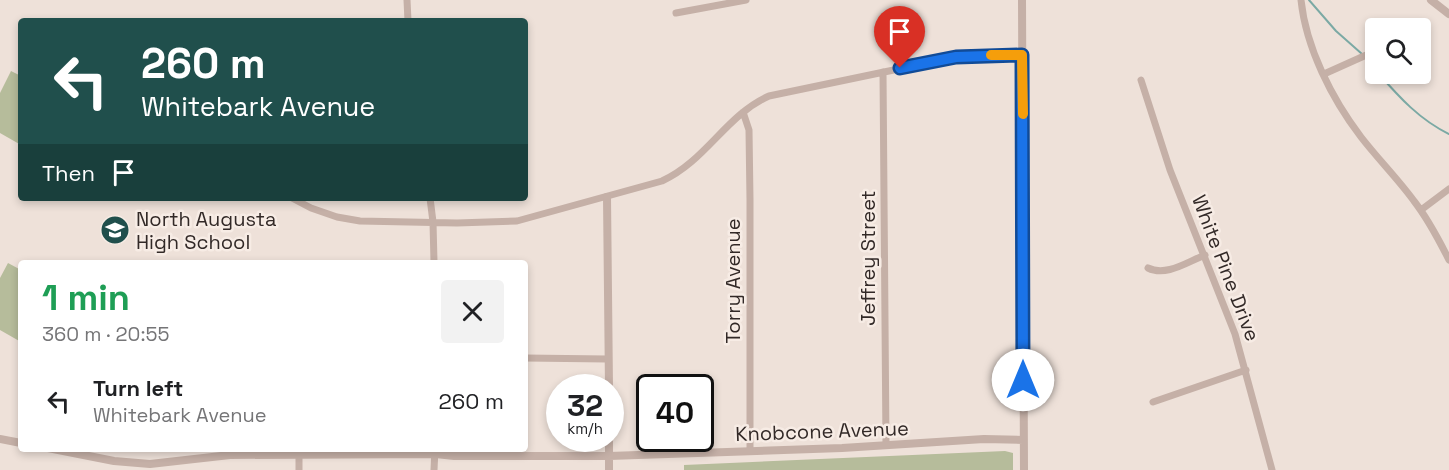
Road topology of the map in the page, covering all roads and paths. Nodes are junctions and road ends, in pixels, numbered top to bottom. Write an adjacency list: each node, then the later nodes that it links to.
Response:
1 (407, 0): 8 (street)
2 (746, 0): 6 (street)
3 (1022, 0): 9 (street)
4 (1300, 0): 12 (street)
5 (1431, 0): 7 (street)
6 (676, 13)
7 (1449, 14)
8 (408, 18)
9 (1022, 55): 11 (street); 31 (street)
10 (1365, 56): 12 (street)
11 (883, 72): 14 (street); 33 (street, Jeffrey Street)
12 (1324, 74): 19 (street)
13 (1141, 80): 21 (street, White Pine Drive)
14 (743, 112): 16 (street); 34 (street, Torry Avenue)
15 (1449, 189): 19 (street)
16 (607, 197): 20 (street); 26 (street)
17 (299, 201): 20 (street)
18 (430, 201): 20 (street)
19 (1421, 210): 23 (street)
20 (433, 222): 22 (street)
21 (1205, 255): 24 (street); 27 (street, White Pine Drive)
22 (434, 260)
23 (1449, 260)
24 (1148, 268)
25 (528, 358): 26 (street)
26 (607, 359): 28 (street)
27 (1246, 370): 29 (street); 46 (street, White Pine Drive)
28 (608, 374)
29 (1153, 402)
30 (0, 439): 32 (street)
31 (1023, 440): 33 (street, Knobcone Avenue); 45 (street)
32 (18, 442)
33 (886, 445): 34 (street, Knobcone Avenue)
34 (750, 451): 41 (street, Knobcone Avenue)
35 (68, 452): 40 (street, Knobcone Avenue)
36 (390, 452): 40 (street, Knobcone Avenue)
37 (435, 452): 43 (street)
38 (439, 452): 41 (street, Knobcone Avenue)
39 (609, 452): 41 (street)
40 (299, 454): 42 (street)
41 (609, 456): 44 (street)
42 (299, 470)
43 (434, 470)
44 (609, 470)
45 (1024, 470)
46 (1272, 470)

